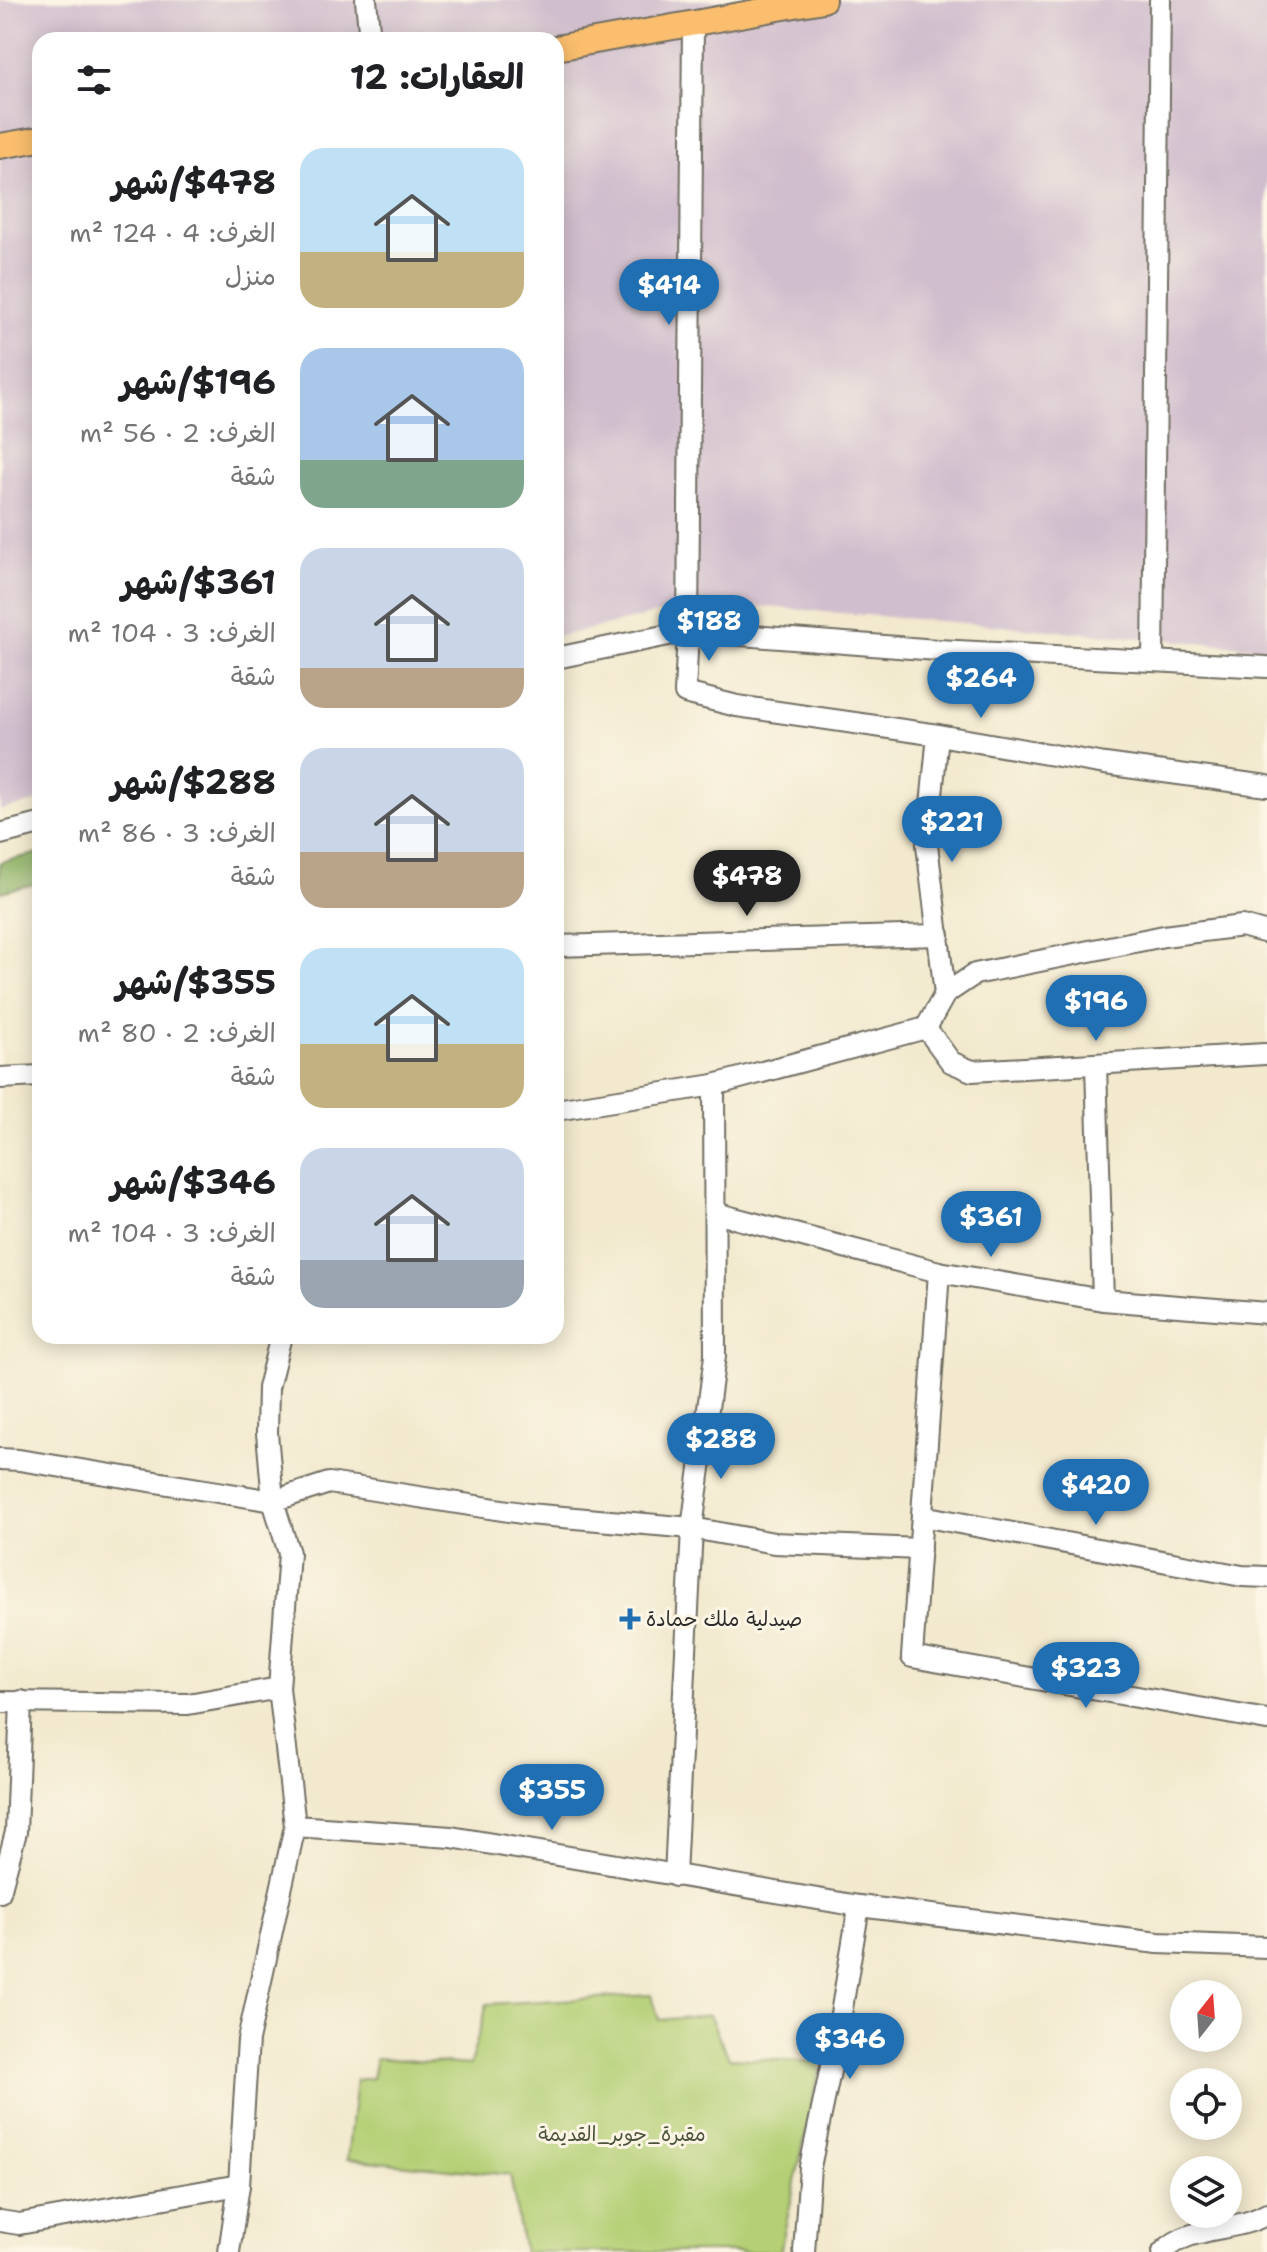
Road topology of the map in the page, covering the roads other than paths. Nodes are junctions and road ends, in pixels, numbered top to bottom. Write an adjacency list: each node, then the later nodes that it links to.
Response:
1 (366, 0): 5 (street)
2 (1160, 0): 11 (street)
3 (811, 1): 4 (main road)
4 (693, 24): 6 (main road); 9 (street)
5 (369, 32)
6 (564, 47)
7 (32, 140): 8 (main road)
8 (0, 146)
9 (688, 631): 10 (street); 11 (street); 13 (street)
10 (564, 656)
11 (1153, 660): 12 (street)
12 (1267, 667)
13 (938, 735): 14 (street); 18 (street)
14 (1267, 786)
15 (32, 826): 16 (street)
16 (0, 834)
17 (1267, 933): 20 (street)
18 (939, 935): 19 (street); 20 (street)
19 (564, 946)
20 (945, 994): 21 (street)
21 (926, 1028): 23 (street); 26 (street)
22 (1265, 1054): 23 (street)
23 (1096, 1065): 30 (street)
24 (32, 1076): 25 (street)
25 (0, 1078)
26 (714, 1085): 27 (street); 28 (street)
27 (564, 1109)
28 (715, 1213): 29 (street); 36 (street)
29 (939, 1272): 30 (street); 35 (street)
30 (1103, 1300): 31 (street)
31 (1267, 1313)
32 (279, 1344): 34 (street)
33 (0, 1459): 34 (street)
34 (273, 1501): 36 (street); 39 (street)
35 (922, 1516): 37 (street); 38 (street)
36 (692, 1528): 37 (street); 44 (street)
37 (920, 1549): 42 (street)
38 (1267, 1577)
39 (279, 1688): 40 (street); 43 (street)
40 (21, 1701): 41 (street); 45 (street)
41 (0, 1702)
42 (1267, 1720)
43 (295, 1826): 44 (street); 48 (street)
44 (675, 1876): 46 (street)
45 (0, 1892)
46 (859, 1906): 47 (street); 52 (street)
47 (1267, 1947)
48 (239, 2185): 50 (street); 51 (street)
49 (1267, 2214): 53 (street)
50 (0, 2221)
51 (229, 2252)
52 (804, 2252)
53 (1163, 2252)

